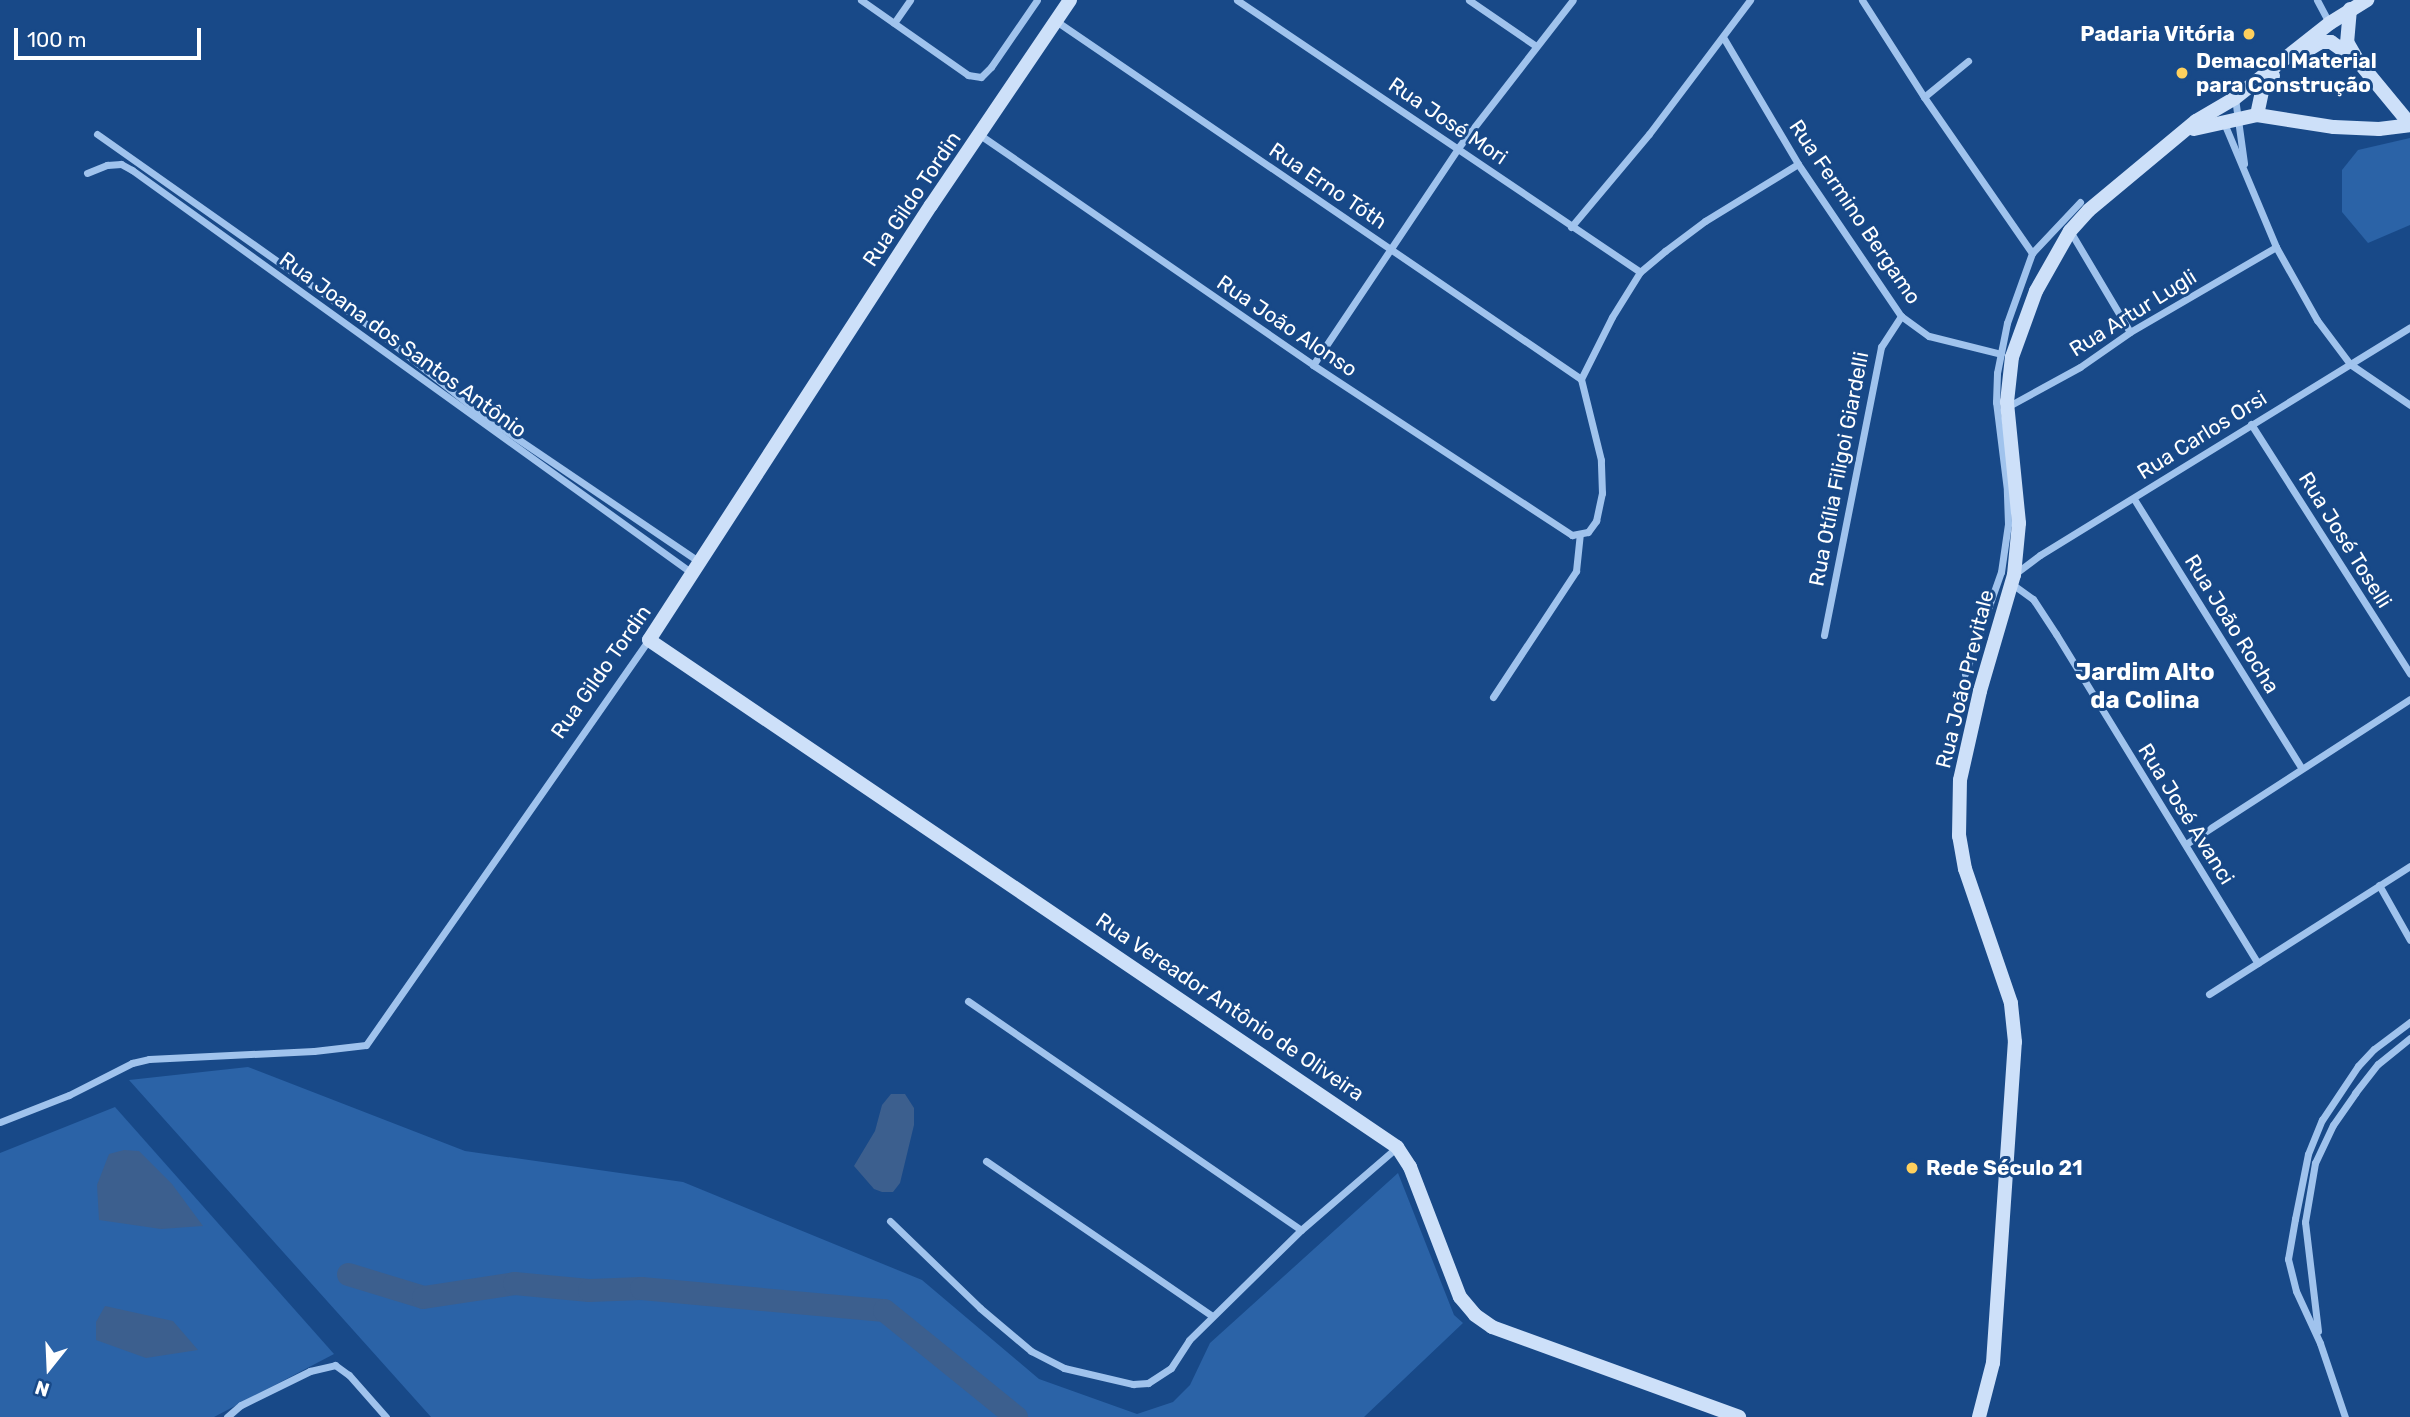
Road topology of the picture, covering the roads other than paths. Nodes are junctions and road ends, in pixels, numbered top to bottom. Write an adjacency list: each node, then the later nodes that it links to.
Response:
1 (861, 0): 14 (street)
2 (910, 0): 14 (street)
3 (1037, 0): 14 (street)
4 (1070, 0): 13 (main road, Rua Gildo Tordin)
5 (1237, 0): 31 (street, Rua José Mori)
6 (1469, 0): 18 (street)
7 (1573, 0): 18 (street)
8 (1750, 0): 16 (street)
9 (1862, 0): 21 (street)
10 (2317, 0): 15 (street)
11 (2367, 0): 12 (main road, Rua João Previtale)
12 (2350, 9): 15 (main road, Rua João Previtale); 20 (main road)
13 (1056, 21): 30 (main road, Rua Gildo Tordin); 39 (street, Rua Erno Tóth)
14 (894, 23)
15 (2329, 23): 17 (street); 22 (main road, Rua João Previtale)
16 (1723, 37): 32 (street, Rua Fermino Bergamo); 36 (street)
17 (2331, 42): 20 (main road); 24 (main road)
18 (1536, 46): 31 (street)
19 (1968, 61): 21 (street)
20 (2358, 61): 27 (main road)
21 (1924, 97): 40 (street)
22 (2235, 98): 23 (main road, Rua João Previtale); 25 (street)
23 (2219, 107): 26 (street); 29 (main road, Rua João Previtale)
24 (2257, 115): 25 (main road, Rua João Previtale); 27 (main road, Rua João Previtale)
25 (2240, 118): 26 (main road, Rua João Previtale); 34 (street)
26 (2224, 123): 29 (main road, Rua João Previtale); 34 (street)
27 (2410, 125)
28 (97, 134): 54 (street)
29 (2183, 134): 37 (main road, Rua João Previtale)
30 (980, 135): 47 (street, Rua João Alonso); 54 (main road, Rua Gildo Tordin)
31 (1458, 148): 36 (street, Rua José Mori); 39 (street)
32 (1798, 164): 41 (street); 42 (street, Rua Fermino Bergamo)
33 (87, 173): 54 (street, Rua Joana dos Santos Antônio)
34 (2245, 175): 38 (street)
35 (2080, 202): 40 (street, Rua João Previtale)
36 (1571, 227): 41 (street, Rua José Mori)
37 (2070, 231): 44 (street); 50 (main road, Rua João Previtale)
38 (2276, 247): 44 (street, Rua Artur Lugli); 46 (street)
39 (1390, 251): 47 (street); 48 (street, Rua Erno Tóth)
40 (2032, 253): 45 (street, Rua João Previtale)
41 (1640, 272): 48 (street)
42 (1901, 316): 45 (street, Rua Fermino Bergamo); 56 (street, Rua Otília Filigoi Giardelli)
43 (2410, 327): 46 (street, Rua Carlos Orsi)
44 (2130, 332): 50 (street, Rua Artur Lugli)
45 (2001, 354): 58 (street, Rua João Previtale)
46 (2350, 364): 49 (street); 51 (street, Rua Carlos Orsi)
47 (1312, 365): 53 (street, Rua João Alonso)
48 (1581, 379): 53 (street)
49 (2410, 405)
50 (2007, 407): 55 (main road, Rua João Previtale)
51 (2251, 424): 52 (street, Rua Carlos Orsi); 59 (street, Rua José Toselli)
52 (2134, 499): 55 (street, Rua Carlos Orsi); 62 (street, Rua João Rocha)
53 (1580, 535): 60 (street)
54 (697, 568): 57 (main road, Rua Gildo Tordin)
55 (2013, 579): 63 (street, Rua José Avanci); 82 (main road, Rua João Previtale)
56 (1824, 635)
57 (649, 640): 72 (street, Rua Gildo Tordin); 73 (main road, Rua Vereador Antônio de Oliveira)
58 (1965, 674)
59 (2410, 674)
60 (1493, 697)
61 (2410, 699): 62 (street)
62 (2301, 767): 63 (street)
63 (2186, 844): 67 (street, Rua José Avanci)
64 (2410, 866): 65 (street)
65 (2379, 885): 66 (street); 67 (street)
66 (2410, 940)
67 (2258, 963): 68 (street)
68 (2209, 994)
69 (968, 1001): 76 (street)
70 (2410, 1022): 78 (street)
71 (2410, 1038): 78 (street)
72 (0, 1122)
73 (1397, 1147): 76 (street); 81 (main road, Rua Vereador Antônio de Oliveira)
74 (986, 1161): 77 (street)
75 (890, 1221): 77 (street)
76 (1301, 1230): 77 (street)
77 (1212, 1316)
78 (2320, 1343): 83 (street)
79 (226, 1417): 80 (street)
80 (386, 1417)
81 (1739, 1417)
82 (1979, 1417)
83 (2345, 1417)

